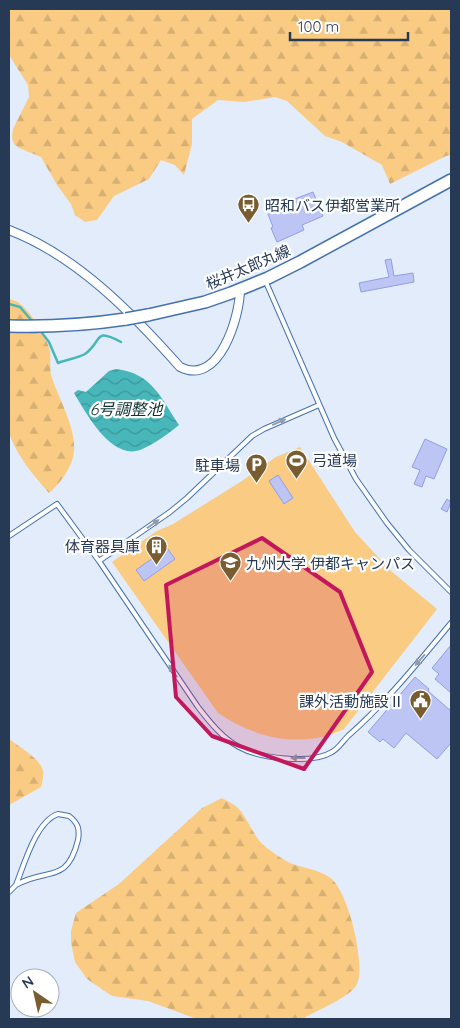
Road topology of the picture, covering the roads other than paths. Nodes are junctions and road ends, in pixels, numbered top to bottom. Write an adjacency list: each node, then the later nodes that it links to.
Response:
1 (451, 180): 3 (main road, 桜井太郎丸線)
2 (9, 230): 4 (street)
3 (264, 279): 4 (main road, 桜井太郎丸線); 6 (lane)
4 (240, 289): 5 (main road, 桜井太郎丸線, bridge)
5 (9, 326)
6 (319, 405): 8 (lane, one-way to 6); 9 (lane)
7 (9, 536): 8 (lane)
8 (99, 562): 10 (lane, one-way to 8)
9 (451, 592)
10 (451, 623)
11 (16, 885): 11 (lane); 12 (lane)
12 (9, 892)

